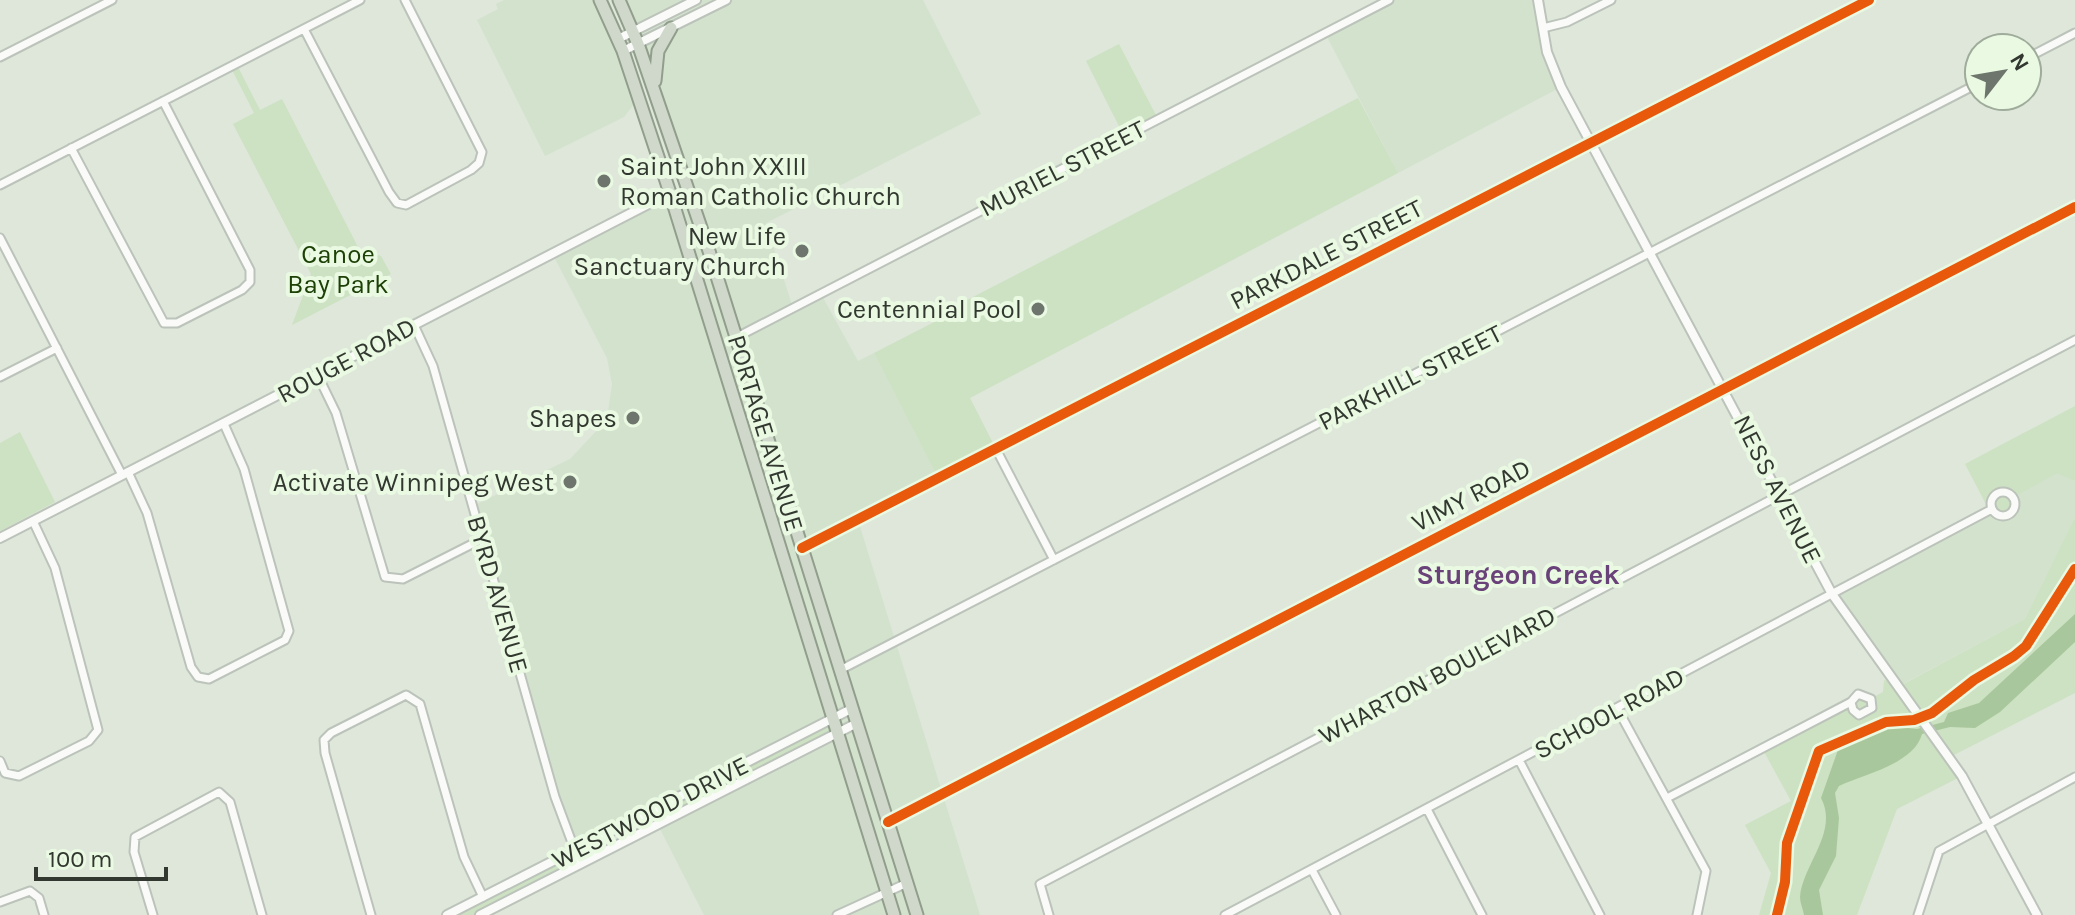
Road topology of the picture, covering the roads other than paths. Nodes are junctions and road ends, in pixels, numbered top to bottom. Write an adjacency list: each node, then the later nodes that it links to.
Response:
1 (112, 0): 20 (street)
2 (360, 0): 14 (street)
3 (405, 0): 14 (street)
4 (600, 0): 17 (highway, PORTAGE AVENUE)
5 (619, 0): 16 (highway, PORTAGE AVENUE)
6 (696, 0): 16 (street)
7 (726, 0): 12 (street)
8 (1389, 0): 36 (street, MURIEL STREET)
9 (1538, 0): 13 (street, NESS AVENUE)
10 (1611, 0): 13 (street)
11 (1869, 0): 24 (street, PARKDALE STREET)
12 (671, 28): 16 (street); 22 (highway)
13 (1543, 28): 24 (street, NESS AVENUE)
14 (304, 29): 23 (street)
15 (2075, 33): 18 (street)
16 (636, 38): 17 (street); 19 (street); 22 (highway, PORTAGE AVENUE)
17 (618, 39): 19 (highway, PORTAGE AVENUE)
18 (2043, 50)
19 (623, 51): 26 (highway, PORTAGE AVENUE)
20 (0, 57)
21 (1963, 91): 33 (street, PARKHILL STREET)
22 (656, 94): 28 (highway, PORTAGE AVENUE)
23 (163, 101): 25 (street); 25 (street)
24 (1591, 143): 33 (street, NESS AVENUE); 43 (street, PARKDALE STREET)
25 (71, 148): 27 (street)
26 (662, 169): 28 (highway); 29 (highway, PORTAGE AVENUE)
27 (0, 185)
28 (688, 187): 30 (highway, PORTAGE AVENUE)
29 (670, 193): 30 (street); 35 (street, ROUGE ROAD); 57 (highway, PORTAGE AVENUE)
30 (693, 201): 36 (highway, PORTAGE AVENUE)
31 (2075, 207): 41 (street, VIMY ROAD)
32 (0, 238): 34 (street)
33 (1648, 253): 41 (street, NESS AVENUE); 51 (street, PARKHILL STREET)
34 (4, 255): 38 (street)
35 (414, 325): 39 (street, ROUGE ROAD); 49 (street, BYRD AVENUE)
36 (737, 337): 50 (highway, PORTAGE AVENUE)
37 (2075, 340): 45 (street, WHARTON BOULEVARD)
38 (57, 348): 40 (street); 44 (street)
39 (318, 376): 42 (street, ROUGE ROAD); 49 (street)
40 (0, 377)
41 (1725, 387): 45 (street, NESS AVENUE); 65 (street, VIMY ROAD)
42 (224, 424): 44 (street, ROUGE ROAD); 44 (street)
43 (996, 449): 50 (street, PARKDALE STREET); 51 (street)
44 (125, 474): 47 (street, ROUGE ROAD)
45 (1780, 495): 52 (street, NESS AVENUE); 83 (street, WHARTON BOULEVARD)
46 (1992, 509): 52 (street, SCHOOL ROAD)
47 (33, 521): 48 (street, ROUGE ROAD); 61 (street)
48 (0, 538)
49 (482, 539): 67 (street, BYRD AVENUE)
50 (802, 548): 53 (highway, PORTAGE AVENUE)
51 (1054, 560): 53 (street, PARKHILL STREET)
52 (1832, 594): 56 (street, SCHOOL ROAD); 66 (street, NESS AVENUE)
53 (840, 670): 55 (highway, PORTAGE AVENUE)
54 (1851, 702): 63 (street)
55 (853, 708): 57 (street, WESTWOOD DRIVE); 58 (highway, PORTAGE AVENUE)
56 (1617, 708): 60 (street, SCHOOL ROAD); 63 (street)
57 (833, 718): 59 (highway, PORTAGE AVENUE); 67 (street, WESTWOOD DRIVE)
58 (857, 723): 59 (street, WESTWOOD DRIVE); 65 (highway, PORTAGE AVENUE)
59 (837, 732): 68 (street, WESTWOOD DRIVE); 71 (highway, PORTAGE AVENUE)
60 (1519, 760): 64 (street, SCHOOL ROAD); 87 (street)
61 (0, 761)
62 (2075, 777): 66 (street)
63 (1667, 798): 88 (street)
64 (1427, 809): 69 (street, SCHOOL ROAD); 86 (street)
65 (888, 822): 70 (highway, PORTAGE AVENUE)
66 (1988, 823): 89 (street); 90 (street, NESS AVENUE)
67 (576, 851): 68 (street, BYRD AVENUE); 72 (street, WESTWOOD DRIVE)
68 (580, 864): 79 (street, WESTWOOD DRIVE)
69 (1312, 870): 84 (street, SCHOOL ROAD); 85 (street)
70 (907, 883): 71 (street); 82 (highway, PORTAGE AVENUE)
71 (887, 894): 80 (street); 81 (highway, PORTAGE AVENUE)
72 (483, 897): 77 (street); 78 (street, WESTWOOD DRIVE)
73 (0, 902): 74 (street)
74 (44, 915)
75 (153, 915): 76 (street)
76 (262, 915)
77 (371, 915)
78 (447, 915)
79 (480, 915)
80 (837, 915)
81 (894, 915)
82 (917, 915)
83 (1049, 915)
84 (1225, 915)
85 (1336, 915)
86 (1482, 915)
87 (1600, 915)
88 (1697, 915)
89 (1918, 915)
90 (2037, 915)

